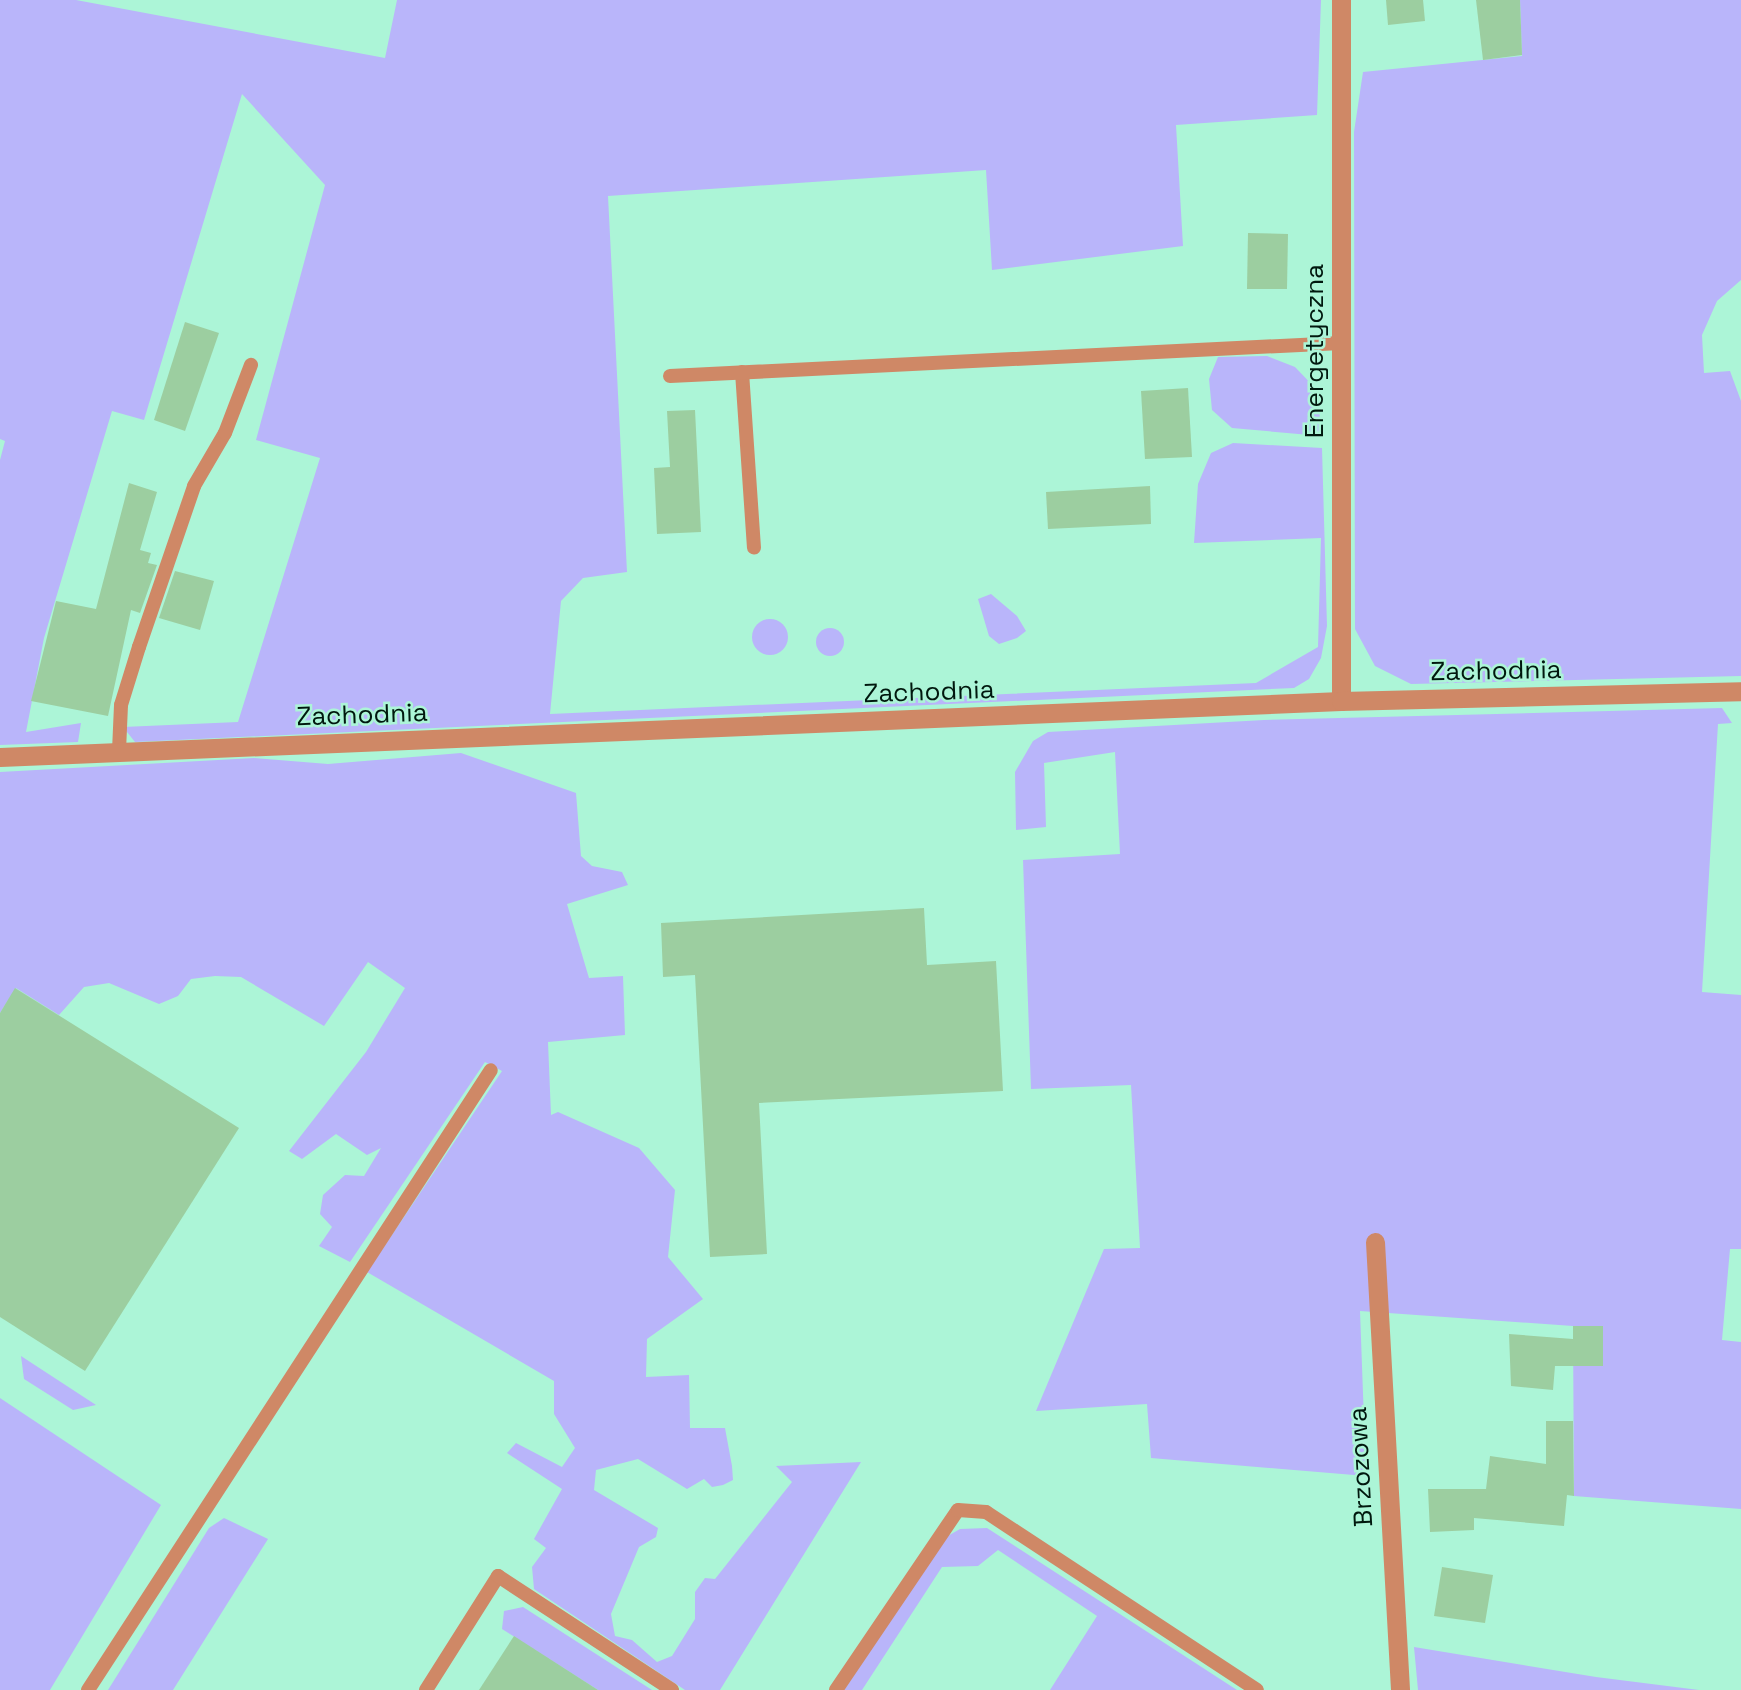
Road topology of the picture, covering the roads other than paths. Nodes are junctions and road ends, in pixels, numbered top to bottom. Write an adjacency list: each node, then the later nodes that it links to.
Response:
1 (1341, 0): 2 (street, Energetyczna)
2 (1341, 344): 4 (lane); 8 (street, Energetyczna)
3 (251, 365): 9 (lane)
4 (743, 372): 5 (lane); 6 (lane)
5 (670, 376)
6 (754, 548)
7 (1741, 691): 8 (street, Zachodnia)
8 (1341, 701): 9 (street, Zachodnia)
9 (119, 751): 10 (street, Zachodnia)
10 (0, 757)
11 (491, 1070): 13 (lane)
12 (1375, 1242): 18 (street, Brzozowa)
13 (88, 1690)
14 (426, 1690): 15 (lane)
15 (672, 1690)
16 (836, 1690): 17 (lane)
17 (1257, 1690)
18 (1400, 1690)

